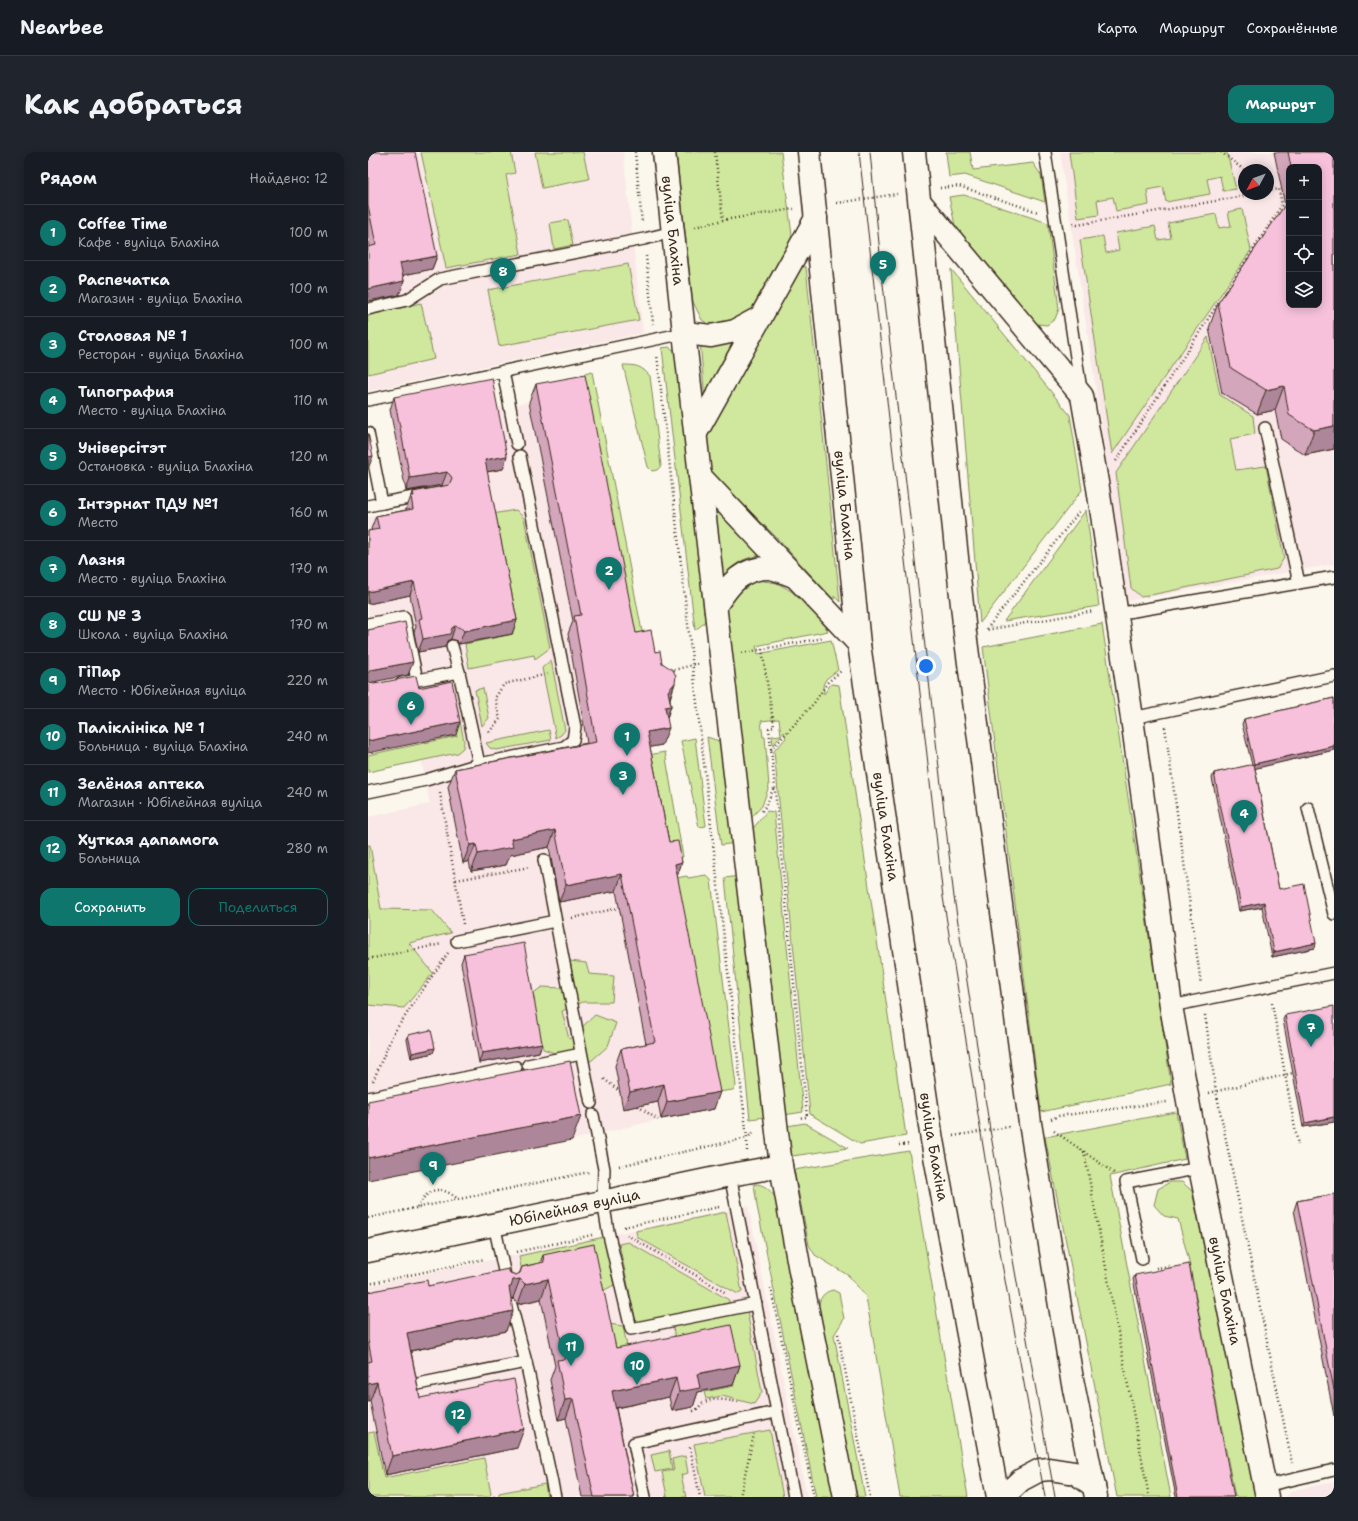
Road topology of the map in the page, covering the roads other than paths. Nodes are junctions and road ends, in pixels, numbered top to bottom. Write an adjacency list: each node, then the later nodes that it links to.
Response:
1 (664, 152): 7 (main road, вуліца Блахіна)
2 (809, 152): 6 (main road, вуліца Блахіна)
3 (914, 152): 5 (main road)
4 (1045, 152): 12 (lane)
5 (919, 197): 12 (main road); 66 (main road)
6 (815, 212): 9 (main road); 29 (main road, вуліца Блахіна)
7 (673, 232): 8 (lane); 10 (main road, вуліца Блахіна)
8 (368, 309)
9 (760, 317): 10 (main road); 15 (main road)
10 (685, 333): 11 (lane); 15 (main road, вуліца Блахіна)
11 (503, 371): 13 (lane); 17 (lane)
12 (1082, 396): 27 (main road, вуліца Блахіна)
13 (368, 400)
14 (1265, 428): 25 (lane)
15 (696, 433): 19 (main road, вуліца Блахіна)
16 (368, 434): 21 (lane)
17 (518, 444)
18 (520, 456): 36 (lane)
19 (700, 476): 23 (main road); 26 (main road, вуліца Блахіна)
20 (433, 494): 21 (lane)
21 (382, 503): 22 (lane)
22 (368, 506)
23 (795, 576): 26 (main road); 29 (main road)
24 (1334, 577): 25 (lane)
25 (1298, 583): 27 (lane)
26 (716, 605): 51 (main road, вуліца Блахіна)
27 (1115, 610): 35 (main road, вуліца Блахіна)
28 (368, 624): 33 (lane)
29 (859, 644): 71 (main road, вуліца Блахіна)
30 (452, 646): 31 (lane)
31 (459, 672): 33 (lane); 36 (lane)
32 (1334, 676): 35 (lane)
33 (417, 680): 34 (lane)
34 (391, 685)
35 (1132, 718): 44 (main road, вуліца Блахіна)
36 (479, 764): 37 (lane)
37 (368, 792)
38 (1308, 808): 40 (lane)
39 (544, 862): 41 (lane)
40 (1334, 914)
41 (555, 921): 42 (lane); 45 (lane)
42 (461, 940)
43 (1334, 973): 44 (lane)
44 (1171, 1006): 52 (main road, вуліца Блахіна)
45 (581, 1054): 46 (lane); 49 (lane)
46 (528, 1065)
47 (516, 1067): 48 (lane)
48 (368, 1098)
49 (591, 1103)
50 (593, 1115): 54 (lane)
51 (781, 1166): 53 (main road, Юбілейная вуліца); 70 (main road, вуліца Блахіна)
52 (1200, 1168): 57 (lane); 65 (main road, вуліца Блахіна)
53 (740, 1173): 54 (main road, Юбілейная вуліца); 60 (lane)
54 (603, 1201): 55 (main road, Юбілейная вуліца); 60 (lane)
55 (494, 1224): 56 (main road, Юбілейная вуліца); 58 (lane)
56 (368, 1251)
57 (1142, 1259)
58 (508, 1288)
59 (511, 1305): 61 (lane)
60 (752, 1305): 63 (lane)
61 (526, 1362): 62 (lane); 67 (lane)
62 (418, 1384)
63 (776, 1412): 68 (lane); 69 (lane)
64 (1334, 1470): 65 (lane)
65 (1266, 1491)
66 (1095, 1492): 72 (main road)
67 (555, 1497)
68 (645, 1497)
69 (794, 1497)
70 (845, 1497)
71 (998, 1497)
72 (1003, 1497)

